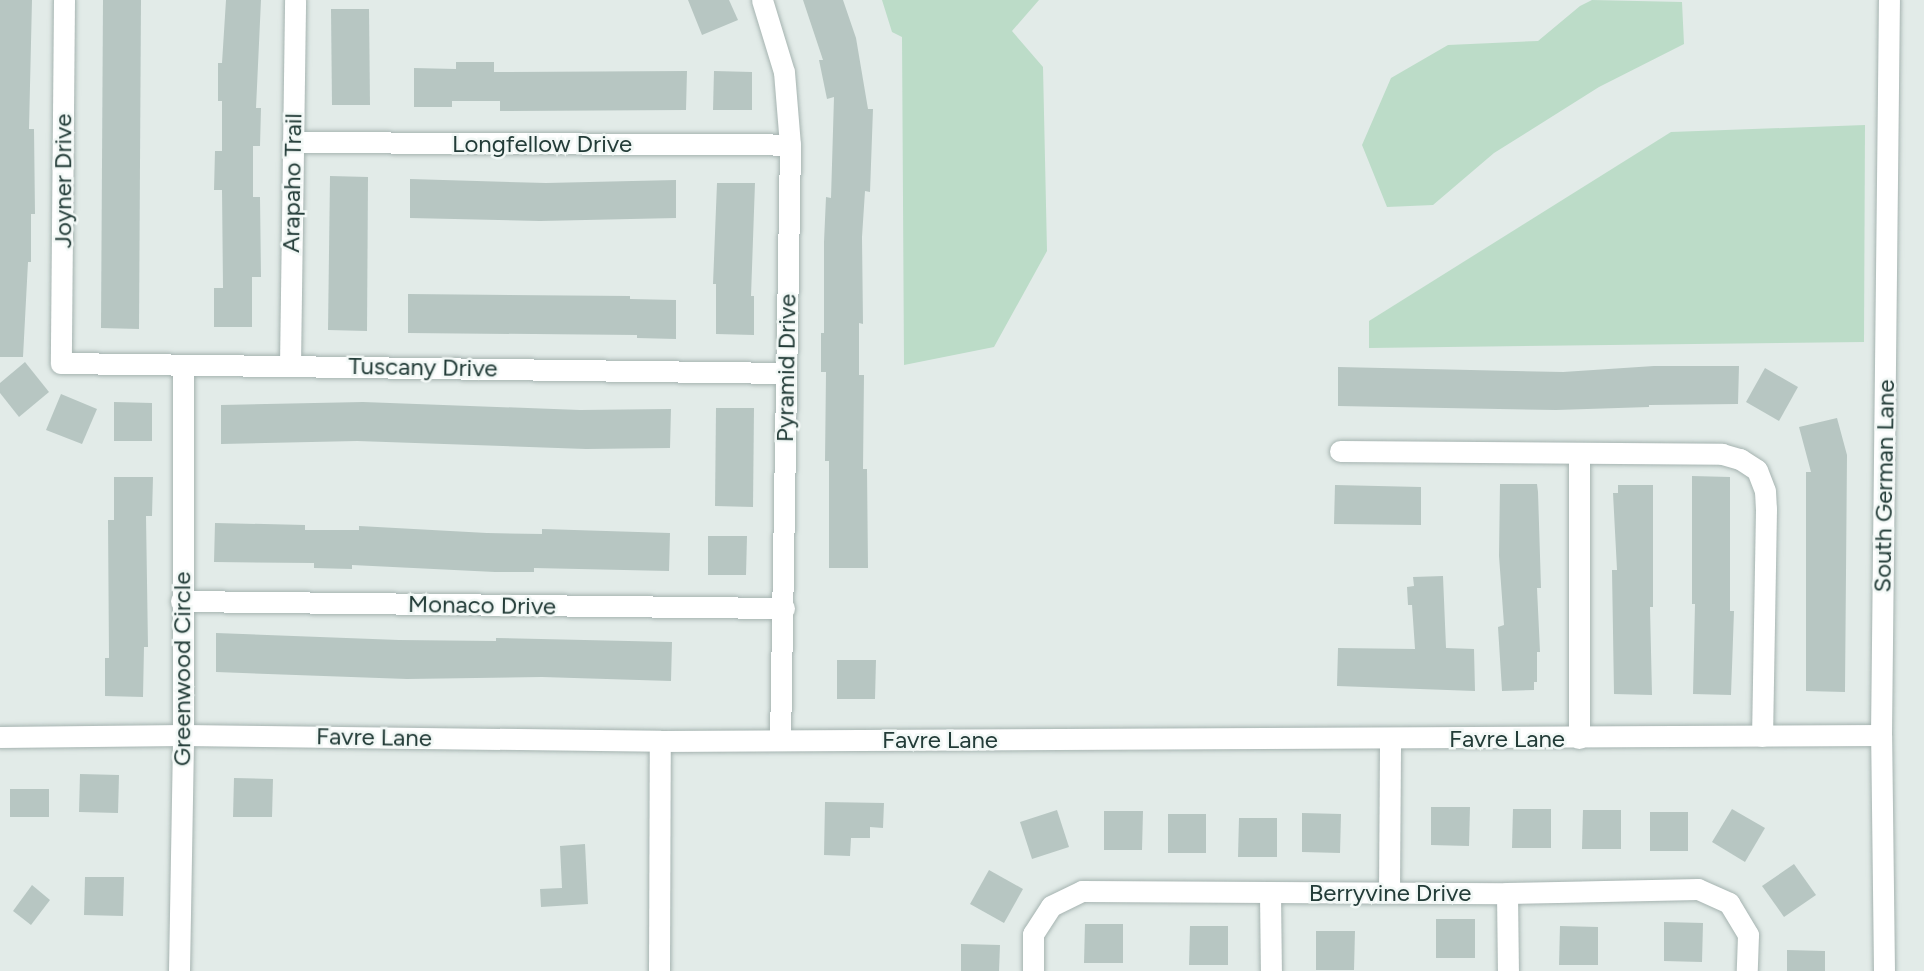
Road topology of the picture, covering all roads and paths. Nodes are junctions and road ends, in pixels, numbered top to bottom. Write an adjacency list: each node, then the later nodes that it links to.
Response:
1 (64, 0): 7 (street, Joyner Drive)
2 (295, 0): 5 (street, Arapaho Trail)
3 (762, 0): 6 (street, Pyramid Drive)
4 (1889, 0): 16 (street, South German Lane)
5 (293, 142): 6 (street, Longfellow Drive); 8 (street, Arapaho Trail)
6 (790, 145): 10 (street, Pyramid Drive)
7 (61, 363): 9 (street, Tuscany Drive)
8 (290, 365): 9 (street, Tuscany Drive); 10 (street, Tuscany Drive)
9 (183, 367): 13 (street, Greenwood Circle)
10 (785, 373): 14 (street, Pyramid Drive)
11 (1340, 452): 12 (street)
12 (1579, 453): 17 (street); 19 (street)
13 (180, 601): 14 (street, Monaco Drive); 15 (street, Greenwood Circle)
14 (784, 608): 20 (street, Pyramid Drive)
15 (183, 735): 18 (street, Favre Lane); 22 (street, Favre Lane); 26 (street, Greenwood Circle)
16 (1881, 735): 17 (street, Favre Lane); 32 (street, South German Lane)
17 (1762, 736): 19 (street, Favre Lane)
18 (0, 737)
19 (1579, 738): 21 (street, Favre Lane)
20 (780, 740): 21 (street, Favre Lane); 22 (street, Favre Lane)
21 (1390, 740): 23 (street)
22 (660, 741): 27 (street)
23 (1389, 891): 24 (street, Berryvine Drive); 25 (street, Berryvine Drive)
24 (1507, 893): 30 (street); 31 (street, Berryvine Drive)
25 (1270, 894): 28 (street, Berryvine Drive); 29 (street)
26 (179, 971)
27 (659, 971)
28 (1033, 971)
29 (1271, 971)
30 (1508, 971)
31 (1747, 971)
32 (1884, 971)

